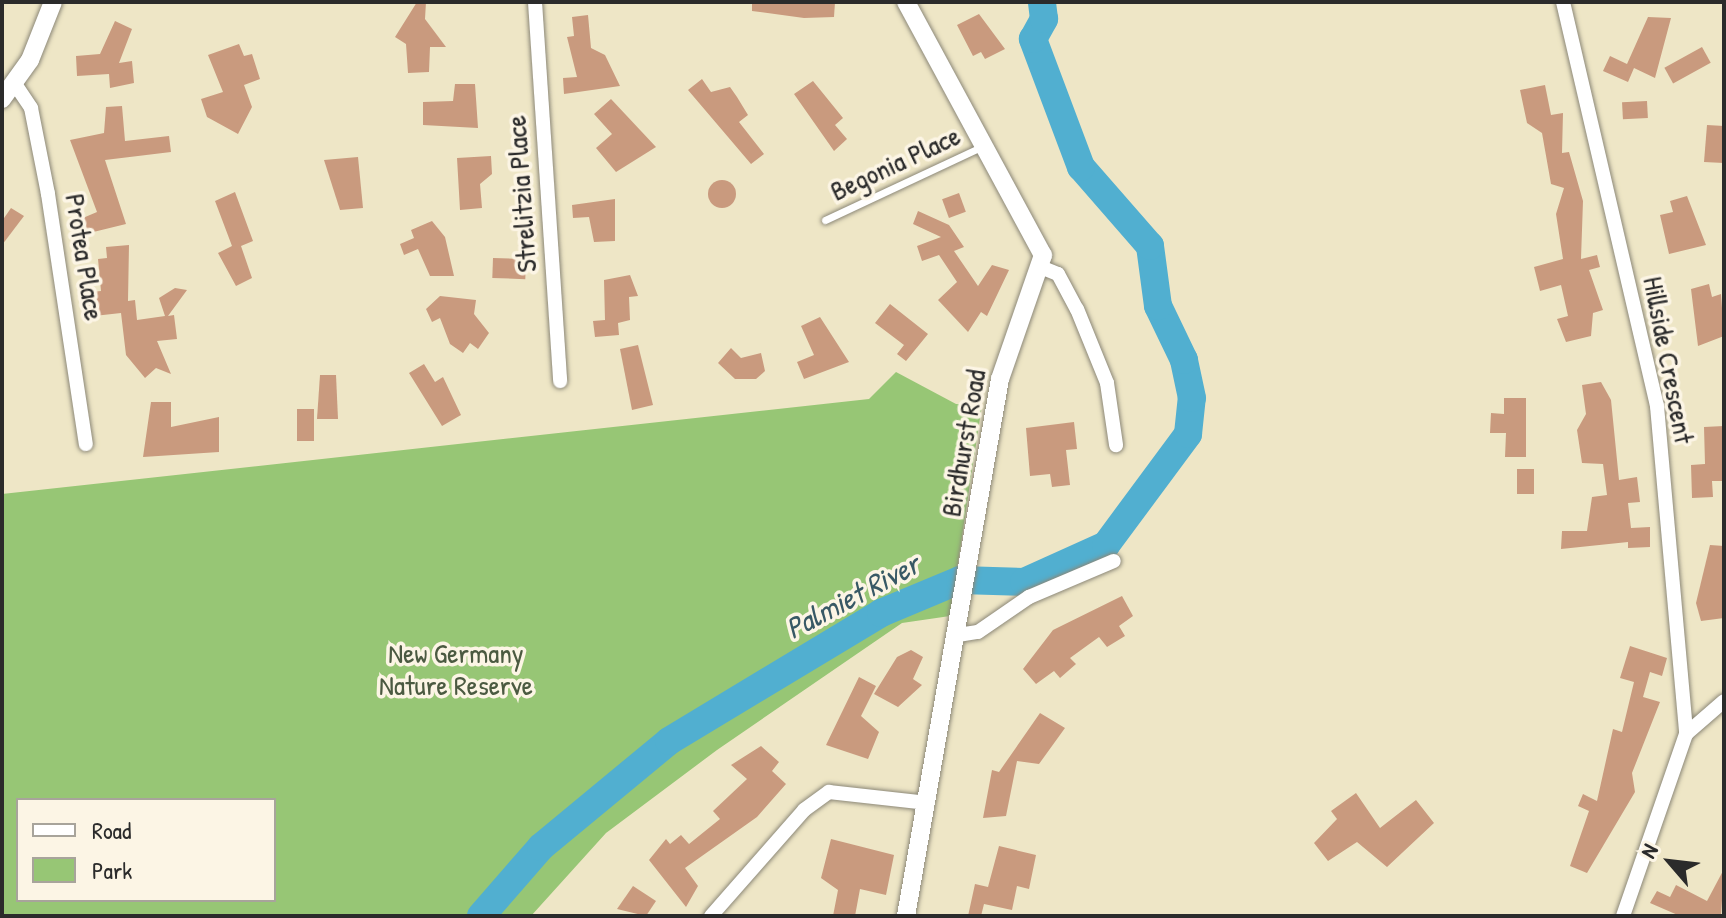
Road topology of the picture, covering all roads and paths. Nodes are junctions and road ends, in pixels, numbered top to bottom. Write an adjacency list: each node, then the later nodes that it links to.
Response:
1 (53, 2): 5 (street)
2 (535, 2): 10 (street, Strelitzia Place)
3 (906, 2): 7 (street)
4 (1563, 2): 16 (street, Hillside Crescent)
5 (15, 84): 6 (street); 11 (street, Protea Place)
6 (2, 99)
7 (983, 146): 8 (lane, Begonia Place); 9 (street)
8 (825, 220)
9 (1043, 268): 12 (street); 14 (street, Birdhurst Road)
10 (560, 381)
11 (86, 444)
12 (1116, 445)
13 (1114, 561): 14 (street)
14 (959, 626): 17 (street, Birdhurst Road)
15 (1724, 701): 16 (street)
16 (1686, 734): 20 (street)
17 (927, 803): 18 (street); 19 (street, Birdhurst Road)
18 (711, 916)
19 (906, 916)
20 (1623, 916)

